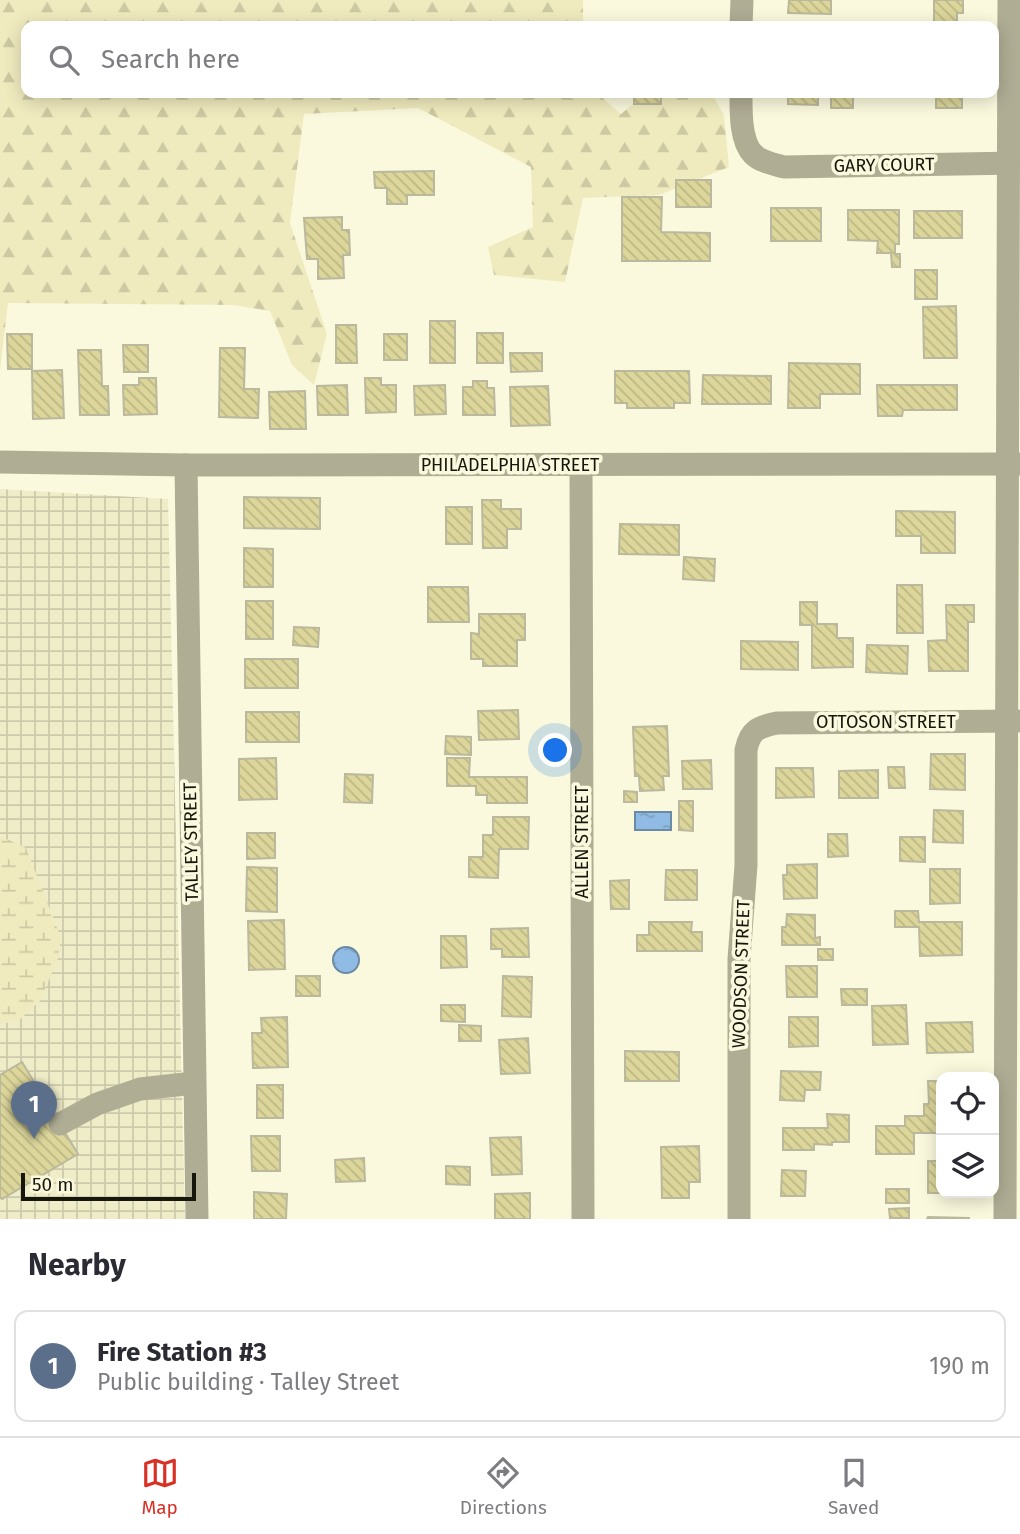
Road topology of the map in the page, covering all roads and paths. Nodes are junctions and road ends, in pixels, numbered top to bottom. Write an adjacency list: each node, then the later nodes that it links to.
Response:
1 (742, 0): 3 (street)
2 (1009, 0): 5 (street)
3 (741, 21)
4 (741, 98): 5 (street, GARY COURT)
5 (1014, 163): 7 (street)
6 (0, 462): 9 (street, PHILADELPHIA STREET)
7 (1014, 463): 8 (street, PHILADELPHIA STREET); 10 (street)
8 (581, 465): 9 (street, PHILADELPHIA STREET); 15 (street, ALLEN STREET)
9 (186, 466): 12 (street, TALLEY STREET)
10 (1013, 721): 11 (street, OTTOSON STREET); 17 (street)
11 (754, 731): 16 (street, WOODSON STREET)
12 (194, 1083): 13 (street); 14 (street, TALLEY STREET)
13 (60, 1124)
14 (197, 1219)
15 (583, 1219)
16 (739, 1219)
17 (1005, 1219)

